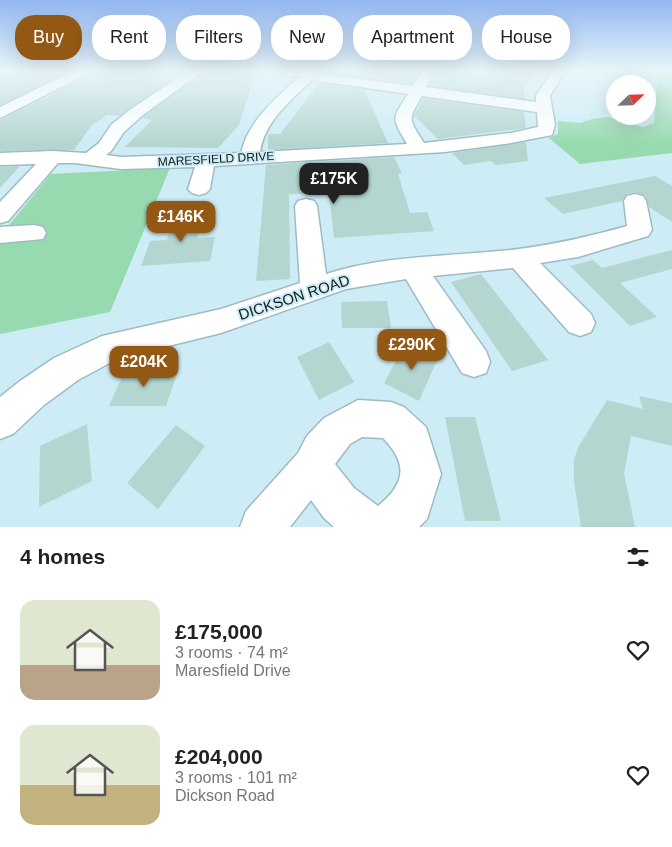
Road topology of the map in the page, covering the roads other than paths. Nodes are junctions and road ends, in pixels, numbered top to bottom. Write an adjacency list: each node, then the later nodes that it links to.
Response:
1 (34, 96): 8 (street)
2 (161, 96): 13 (street)
3 (287, 96): 11 (street)
4 (414, 96): 9 (street)
5 (452, 96): 7 (street)
6 (542, 96): 7 (street, MARESFIELD DRIVE)
7 (545, 108): 9 (street, MARESFIELD DRIVE)
8 (0, 113)
9 (419, 149): 11 (street, MARESFIELD DRIVE)
10 (53, 158): 12 (street, MARESFIELD DRIVE); 13 (street, MARESFIELD DRIVE); 18 (street)
11 (250, 158): 14 (street, MARESFIELD DRIVE)
12 (0, 159)
13 (90, 159): 14 (street, MARESFIELD DRIVE)
14 (206, 161): 15 (street)
15 (199, 189)
16 (636, 201): 21 (street, DICKSON ROAD)
17 (306, 206): 23 (street)
18 (0, 216)
19 (34, 233): 20 (street)
20 (0, 235)
21 (519, 258): 22 (street, DICKSON ROAD); 24 (street)
22 (413, 268): 23 (street, DICKSON ROAD); 25 (street)
23 (314, 290): 26 (street, DICKSON ROAD)
24 (580, 323)
25 (474, 362)
26 (0, 421)
27 (312, 467): 28 (street); 29 (street); 29 (street)
28 (262, 527)
29 (378, 527)

